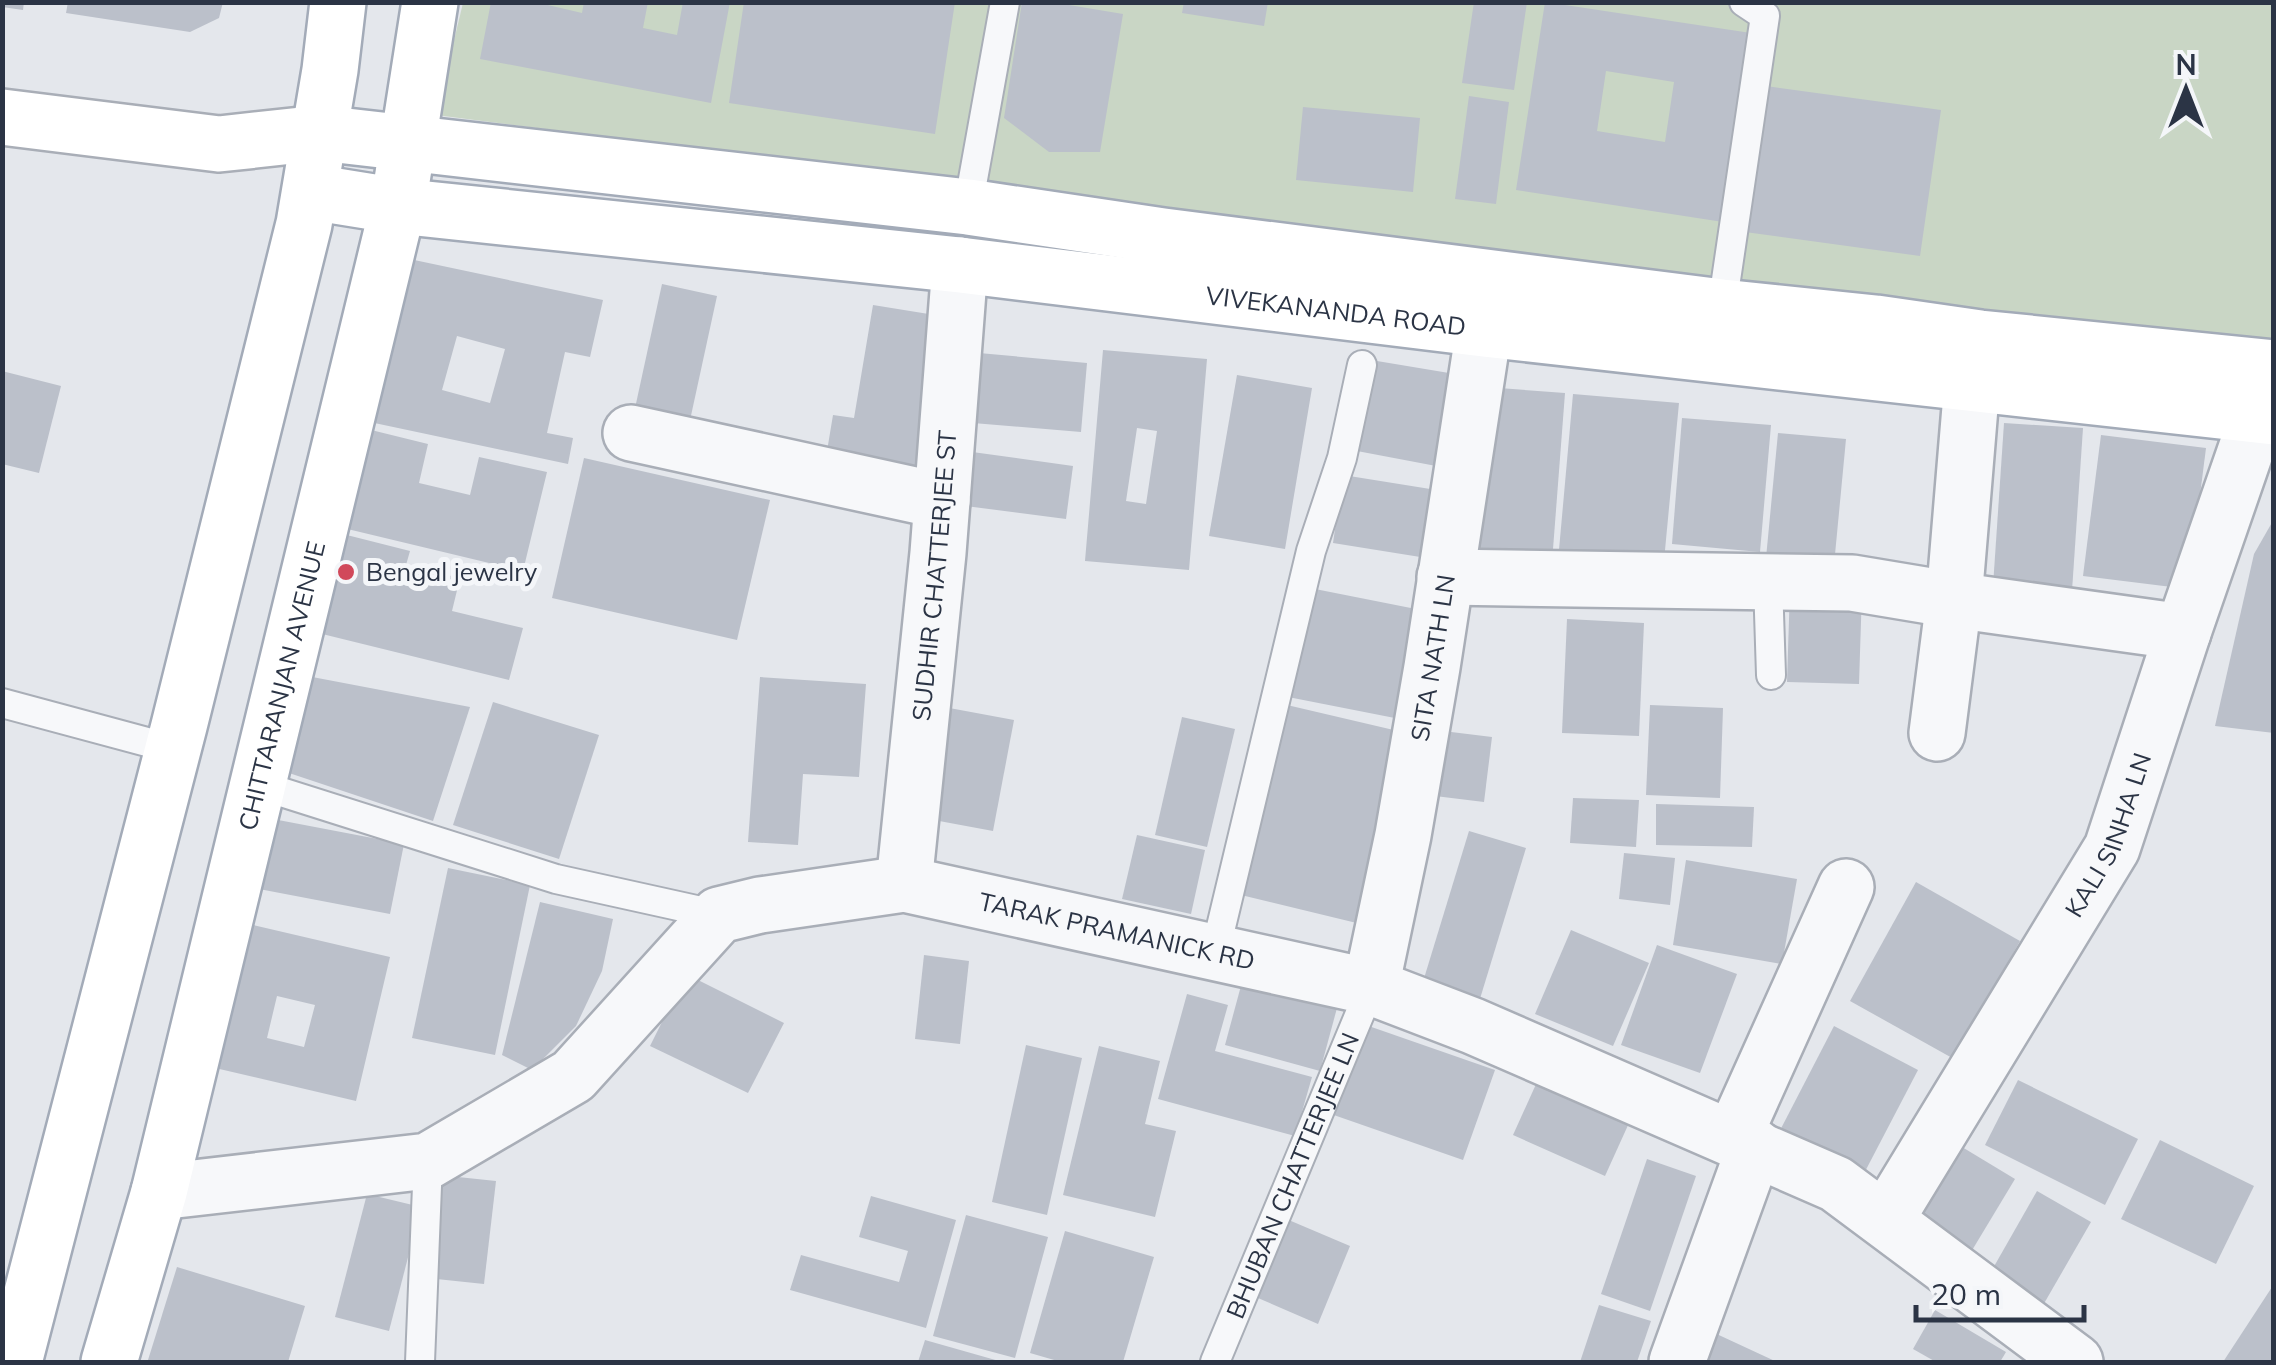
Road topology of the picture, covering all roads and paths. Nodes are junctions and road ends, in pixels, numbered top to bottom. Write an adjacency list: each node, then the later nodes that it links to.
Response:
1 (338, 2): 6 (main road)
2 (430, 2): 7 (main road, CHITTARANJAN AVENUE)
3 (1005, 2): 11 (lane)
4 (1744, 2): 13 (lane)
5 (2, 117): 8 (main road)
6 (320, 133): 7 (main road, VIVEKANANDA ROAD); 8 (main road, VIVEKANANDA ROAD); 9 (main road)
7 (408, 142): 10 (main road, CHITTARANJAN AVENUE); 11 (main road, VIVEKANANDA ROAD)
8 (219, 144): 9 (main road, VIVEKANANDA ROAD)
9 (311, 192): 10 (main road, VIVEKANANDA ROAD); 27 (main road)
10 (398, 206): 12 (main road, VIVEKANANDA ROAD); 28 (main road, CHITTARANJAN AVENUE)
11 (968, 207): 13 (main road, VIVEKANANDA ROAD)
12 (960, 265): 14 (main road, VIVEKANANDA ROAD); 19 (street, SUDHIR CHATTERJEE ST)
13 (1722, 308): 16 (main road, VIVEKANANDA ROAD)
14 (1484, 328): 17 (main road, VIVEKANANDA ROAD); 20 (street, SITA NATH LN)
15 (1362, 366): 32 (lane)
16 (2269, 380): 17 (main road, VIVEKANANDA ROAD); 23 (street, KALI SINHA LN)
17 (1972, 383): 22 (street)
18 (631, 433): 19 (street)
19 (942, 501): 29 (street, SUDHIR CHATTERJEE ST)
20 (1445, 578): 21 (street); 33 (street, SITA NATH LN)
21 (1768, 582): 22 (street); 24 (lane)
22 (1954, 600): 23 (street); 26 (street)
23 (2183, 632): 37 (street, KALI SINHA LN)
24 (1771, 675)
25 (2, 704): 27 (lane)
26 (1937, 733)
27 (174, 749): 39 (main road)
28 (256, 784): 31 (lane); 36 (main road, CHITTARANJAN AVENUE)
29 (904, 884): 31 (street, TARAK PRAMANICK RD); 32 (street, TARAK PRAMANICK RD)
30 (1846, 887): 34 (street)
31 (720, 915): 35 (street)
32 (1215, 952): 33 (street, TARAK PRAMANICK RD)
33 (1371, 986): 34 (street, TARAK PRAMANICK RD); 42 (lane, BHUBAN CHATTERJEE LN)
34 (1744, 1142): 37 (street, TARAK PRAMANICK RD); 43 (street)
35 (428, 1161): 36 (street); 41 (lane)
36 (159, 1192): 40 (main road, CHITTARANJAN AVENUE)
37 (1886, 1219): 38 (street, TARAK PRAMANICK RD)
38 (2042, 1352)
39 (14, 1362)
40 (109, 1362)
41 (420, 1362)
42 (1214, 1362)
43 (1677, 1362)

